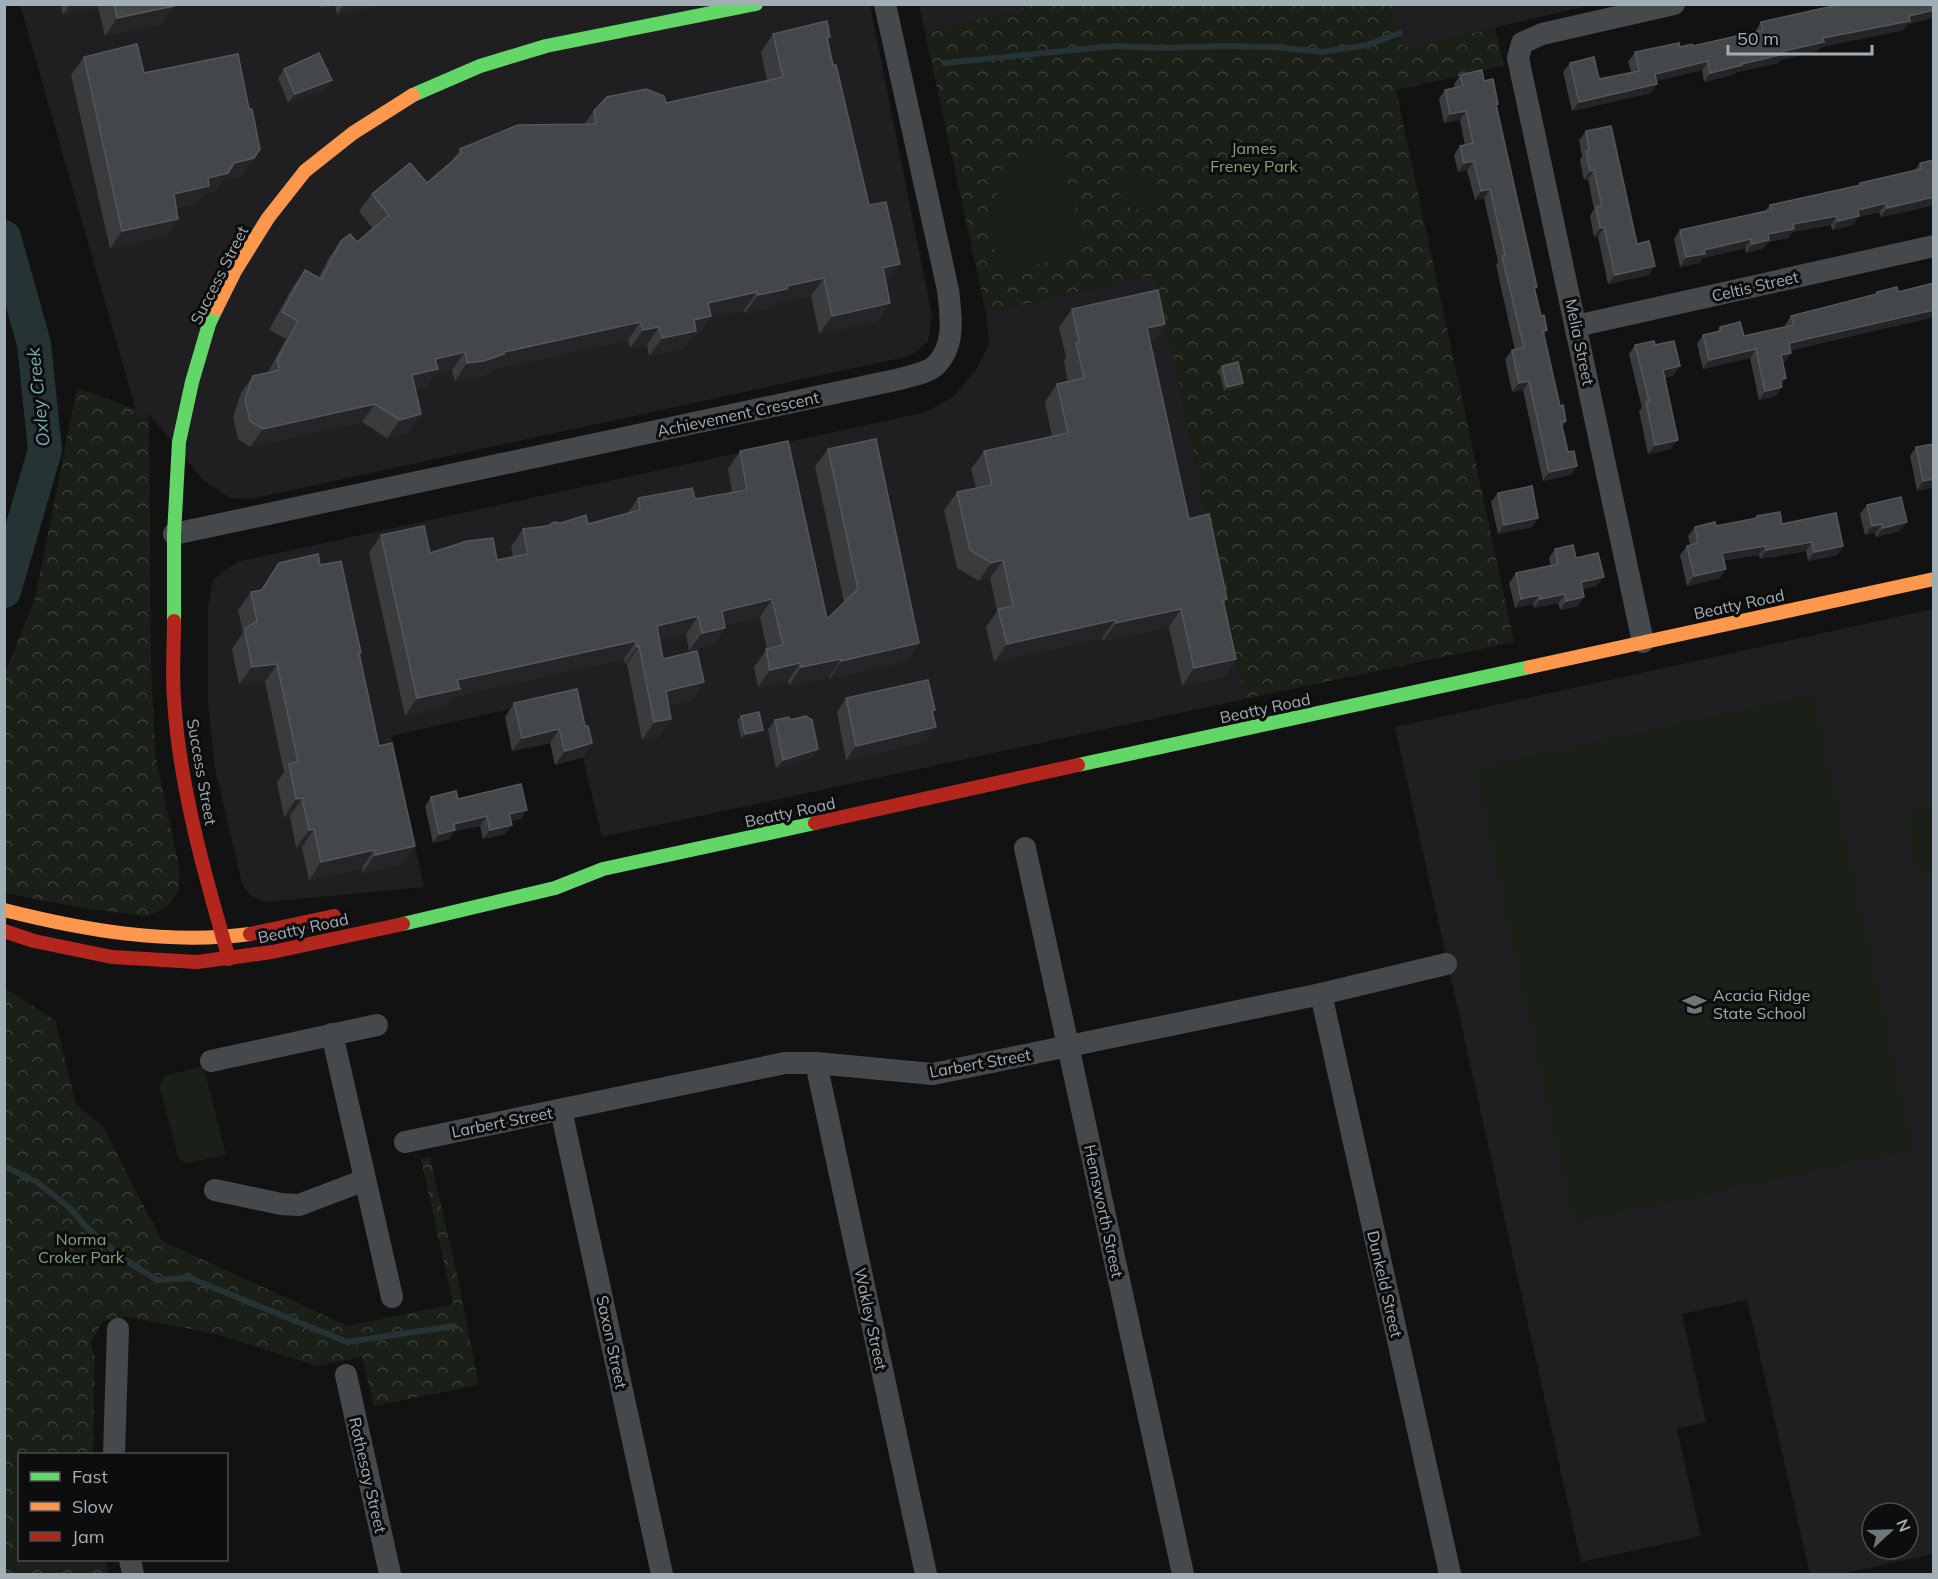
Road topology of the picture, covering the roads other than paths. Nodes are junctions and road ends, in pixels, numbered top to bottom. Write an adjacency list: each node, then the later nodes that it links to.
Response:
1 (756, 4): 6 (main road, Success Street)
2 (885, 4): 6 (street, Achievement Crescent)
3 (1674, 4): 5 (street, Melia Street)
4 (1934, 246): 5 (street, Celtis Street)
5 (1576, 326): 8 (street, Melia Street)
6 (174, 534): 12 (main road, Success Street)
7 (1934, 579): 8 (main road, Beatty Road)
8 (1643, 642): 10 (main road, Beatty Road)
9 (1025, 848): 25 (street, Hemsworth Street)
10 (603, 869): 11 (main road, Beatty Road); 20 (main road, Beatty Road)
11 (559, 870)
12 (206, 880): 13 (main road); 19 (main road, Success Street)
13 (199, 898)
14 (4, 910): 18 (main road, Beatty Road)
15 (351, 913): 19 (main road, Beatty Road)
16 (178, 925): 18 (main road)
17 (4, 931): 20 (main road, Beatty Road)
18 (149, 935): 19 (main road, Beatty Road)
19 (222, 937): 20 (main road, Success Street)
20 (229, 959)
21 (1446, 964): 22 (street, Larbert Street)
22 (1321, 994): 25 (street, Larbert Street); 40 (street, Dunkeld Street)
23 (377, 1025): 24 (street)
24 (332, 1034): 26 (street); 30 (street)
25 (1068, 1046): 27 (street, Larbert Street); 39 (street, Hemsworth Street)
26 (211, 1061)
27 (816, 1063): 28 (street, Larbert Street); 38 (street, Wakley Street)
28 (561, 1110): 29 (street, Larbert Street); 37 (street, Saxon Street)
29 (405, 1142)
30 (365, 1180): 31 (street); 32 (street)
31 (215, 1190)
32 (392, 1297)
33 (118, 1329): 35 (street)
34 (346, 1375): 36 (street, Rothesay Street)
35 (114, 1453)
36 (390, 1575)
37 (662, 1575)
38 (926, 1575)
39 (1183, 1575)
40 (1450, 1575)

